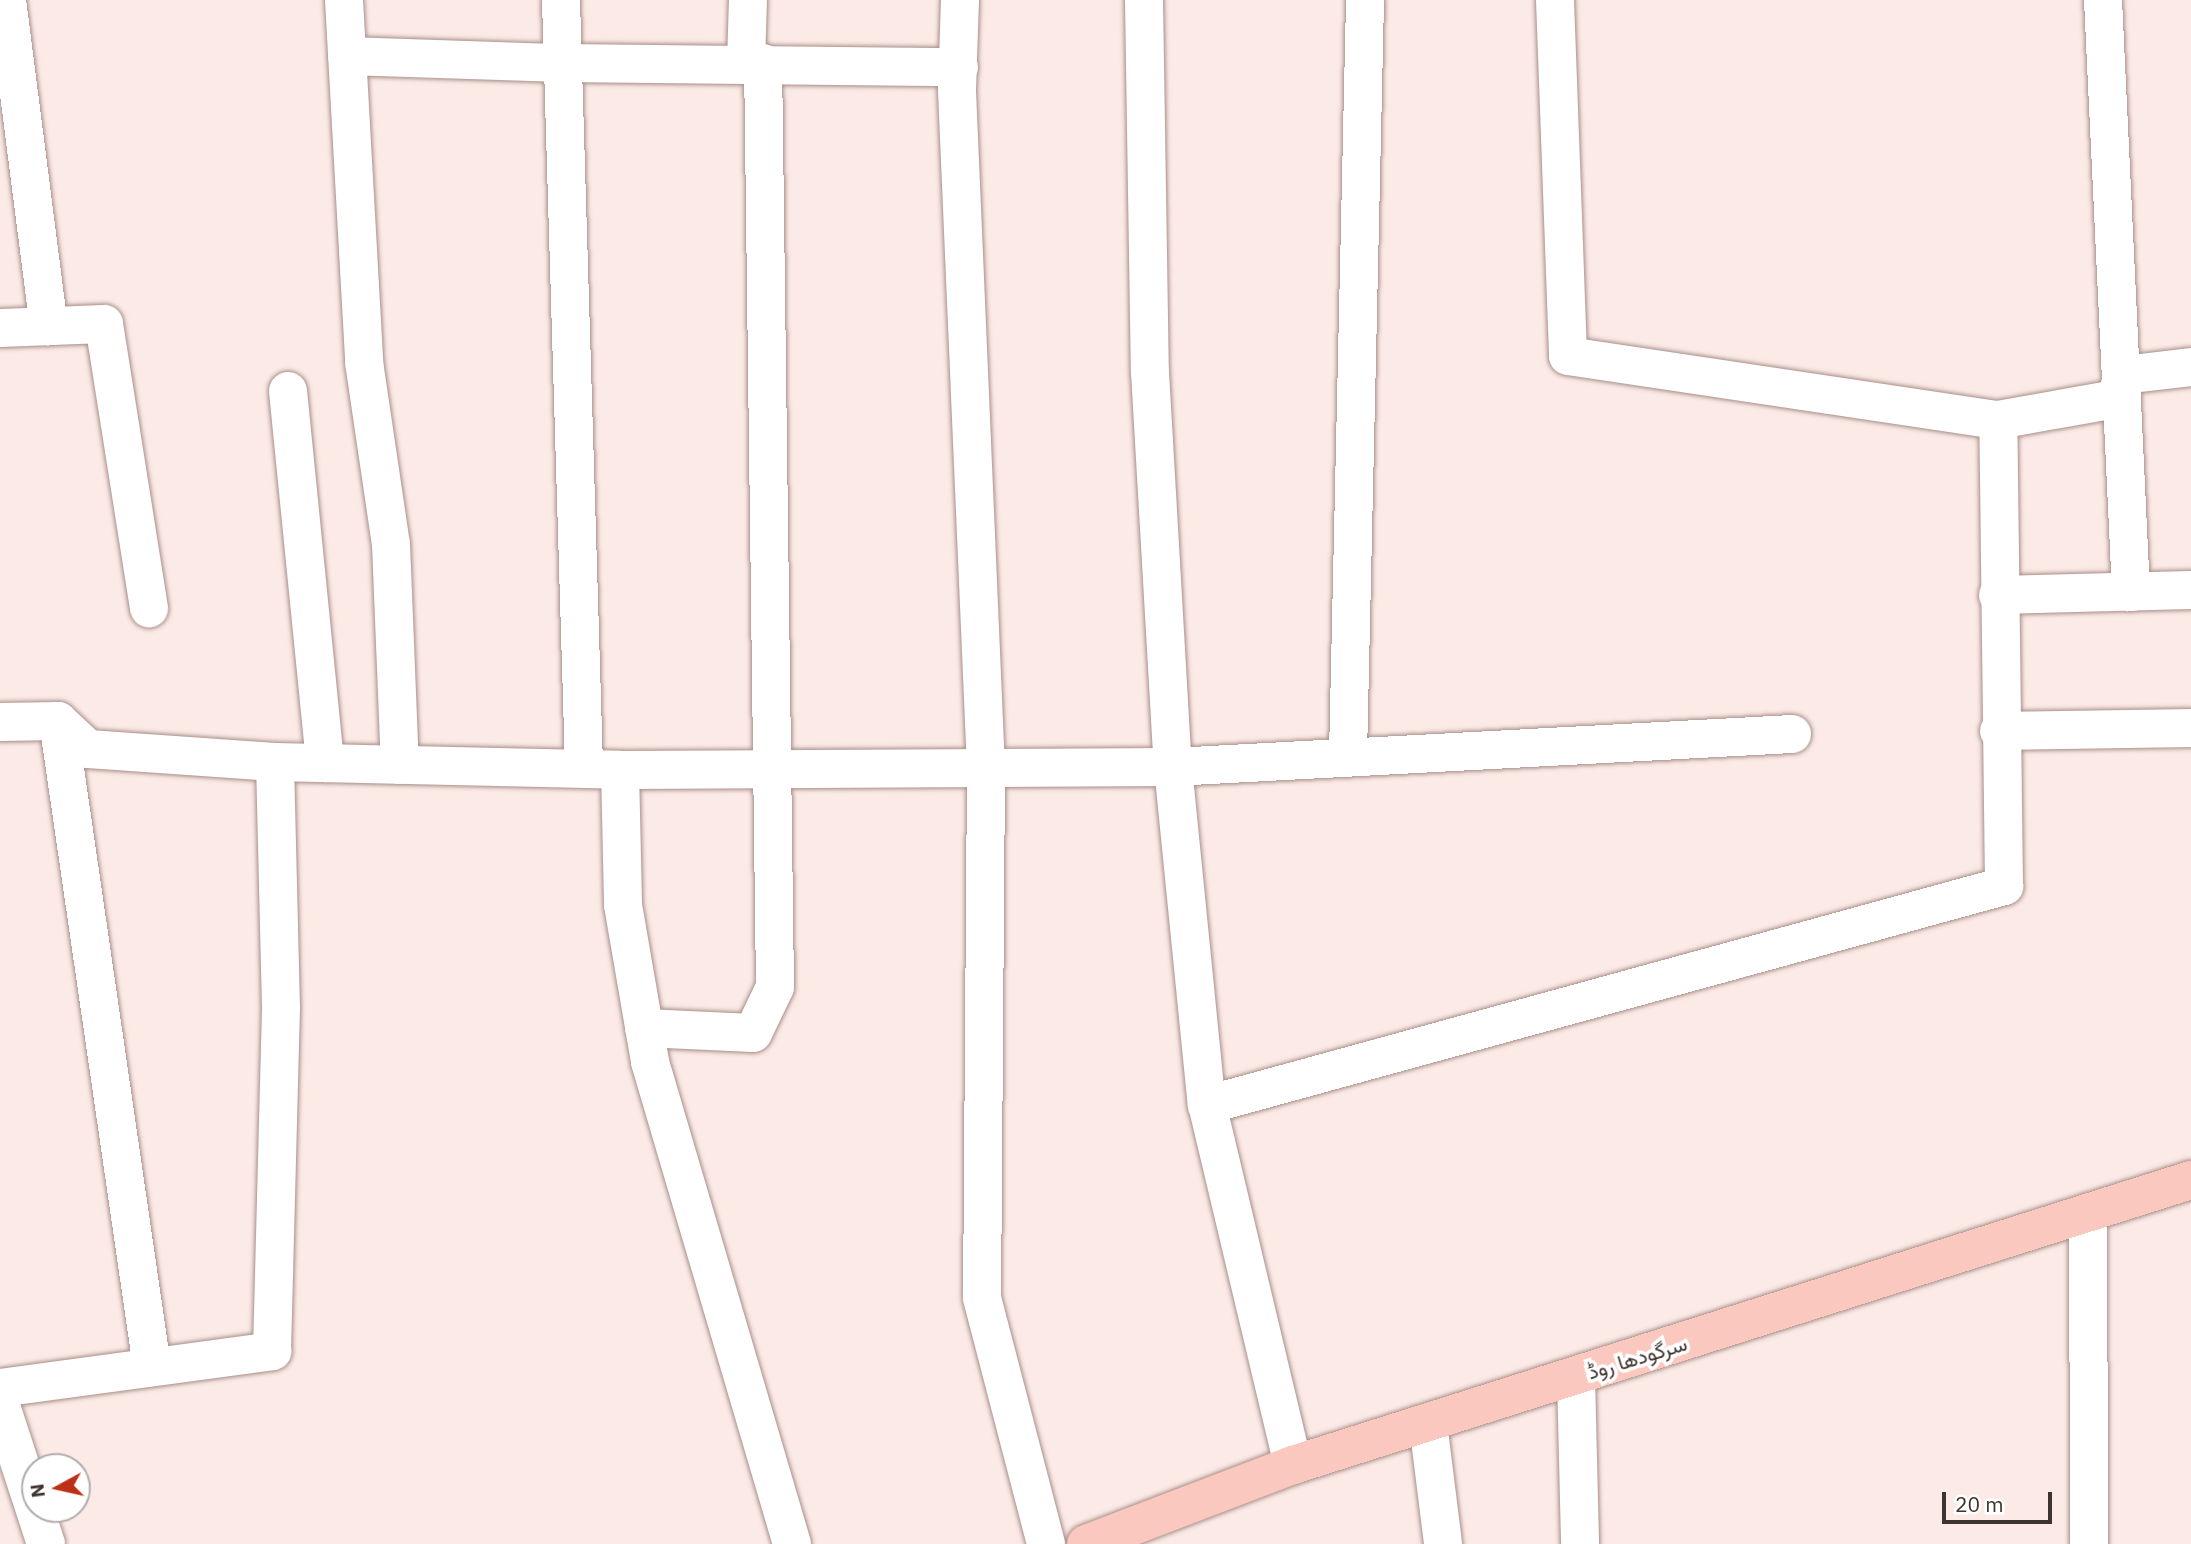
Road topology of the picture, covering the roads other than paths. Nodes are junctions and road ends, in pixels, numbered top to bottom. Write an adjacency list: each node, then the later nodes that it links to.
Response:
1 (7, 0): 14 (street)
2 (344, 0): 10 (street)
3 (561, 0): 11 (street)
4 (748, 0): 12 (street)
5 (960, 0): 13 (street)
6 (1144, 0): 33 (street)
7 (1365, 0): 29 (street)
8 (1555, 0): 19 (street)
9 (2103, 0): 17 (street)
10 (347, 55): 11 (street); 32 (street)
11 (562, 63): 12 (street); 34 (street)
12 (755, 63): 13 (street); 35 (street)
13 (959, 67): 36 (street)
14 (49, 326): 15 (street); 23 (street)
15 (0, 328)
16 (2191, 367): 17 (street)
17 (2123, 375): 19 (street); 21 (street)
18 (288, 391): 31 (street)
19 (1998, 420): 22 (street)
20 (2191, 590): 21 (street)
21 (2131, 592): 22 (street)
22 (1998, 595): 27 (street)
23 (149, 608)
24 (58, 721): 25 (street); 30 (street); 41 (street)
25 (0, 722)
26 (2191, 727): 27 (street)
27 (1999, 731): 38 (street)
28 (1792, 734): 29 (street)
29 (1348, 756): 33 (street)
30 (275, 762): 31 (street); 41 (street)
31 (325, 764): 32 (street)
32 (400, 765): 34 (street)
33 (1173, 767): 36 (street); 38 (street)
34 (602, 769): 35 (street); 37 (street)
35 (772, 771): 36 (street); 37 (street)
36 (986, 771): 49 (street)
37 (644, 1028): 48 (street)
38 (1207, 1105): 46 (street)
39 (2191, 1180): 40 (main road, سرگودھا روڈ)
40 (2088, 1216): 42 (main road, سرگودھا روڈ); 53 (street)
41 (152, 1367): 43 (street)
42 (1576, 1377): 45 (main road, سرگودھا روڈ); 52 (street)
43 (0, 1388)
44 (0, 1403): 47 (street)
45 (1428, 1423): 46 (main road, سرگودھا روڈ); 51 (street)
46 (1293, 1465): 50 (main road, سرگودھا روڈ)
47 (46, 1544)
48 (792, 1544)
49 (1046, 1544)
50 (1086, 1544)
51 (1443, 1544)
52 (1580, 1544)
53 (2089, 1544)

